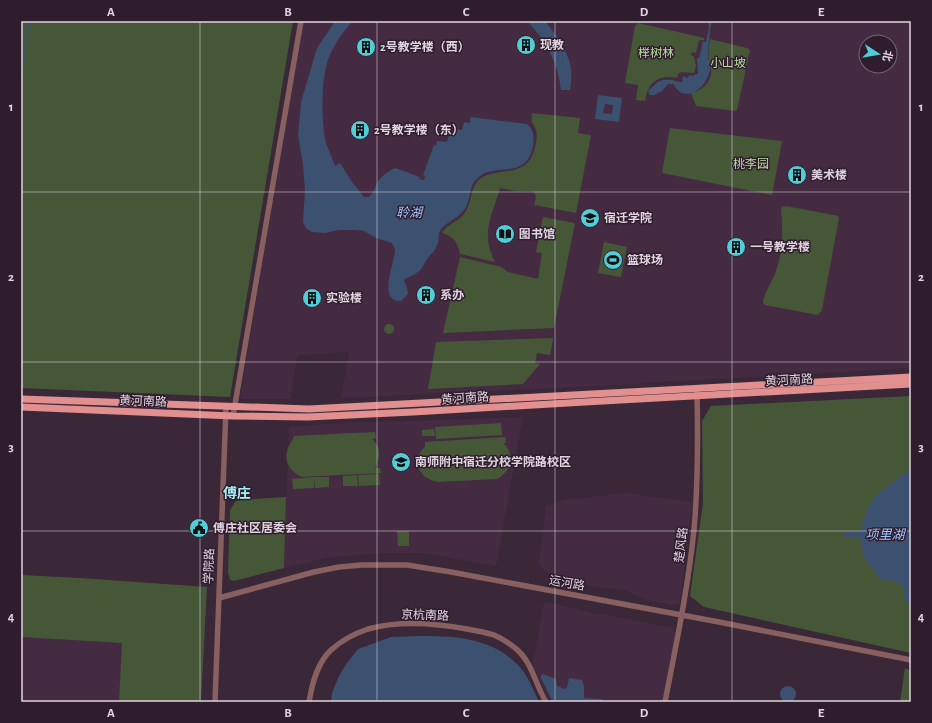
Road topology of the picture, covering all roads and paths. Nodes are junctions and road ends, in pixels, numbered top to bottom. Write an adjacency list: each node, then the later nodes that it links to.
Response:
1 (301, 21): 8 (street)
2 (911, 377): 4 (main road, 黄河南路)
3 (911, 384): 4 (main road, 黄河南路)
4 (697, 392): 8 (main road, 黄河南路); 9 (main road, 黄河南路); 11 (street, 楚风路)
5 (21, 399): 7 (main road, 黄河南路)
6 (21, 407): 9 (main road, 黄河南路)
7 (226, 407): 8 (main road, 黄河南路); 9 (street, 学院路)
8 (234, 407): 9 (street)
9 (229, 416): 10 (street, 学院路)
10 (219, 598): 11 (street, 运河路); 13 (street, 学院路)
11 (682, 616): 12 (street, 运河路); 16 (street, 楚风路)
12 (911, 660)
13 (215, 702)
14 (309, 702): 15 (street, 京杭南路)
15 (546, 702)
16 (665, 702)

